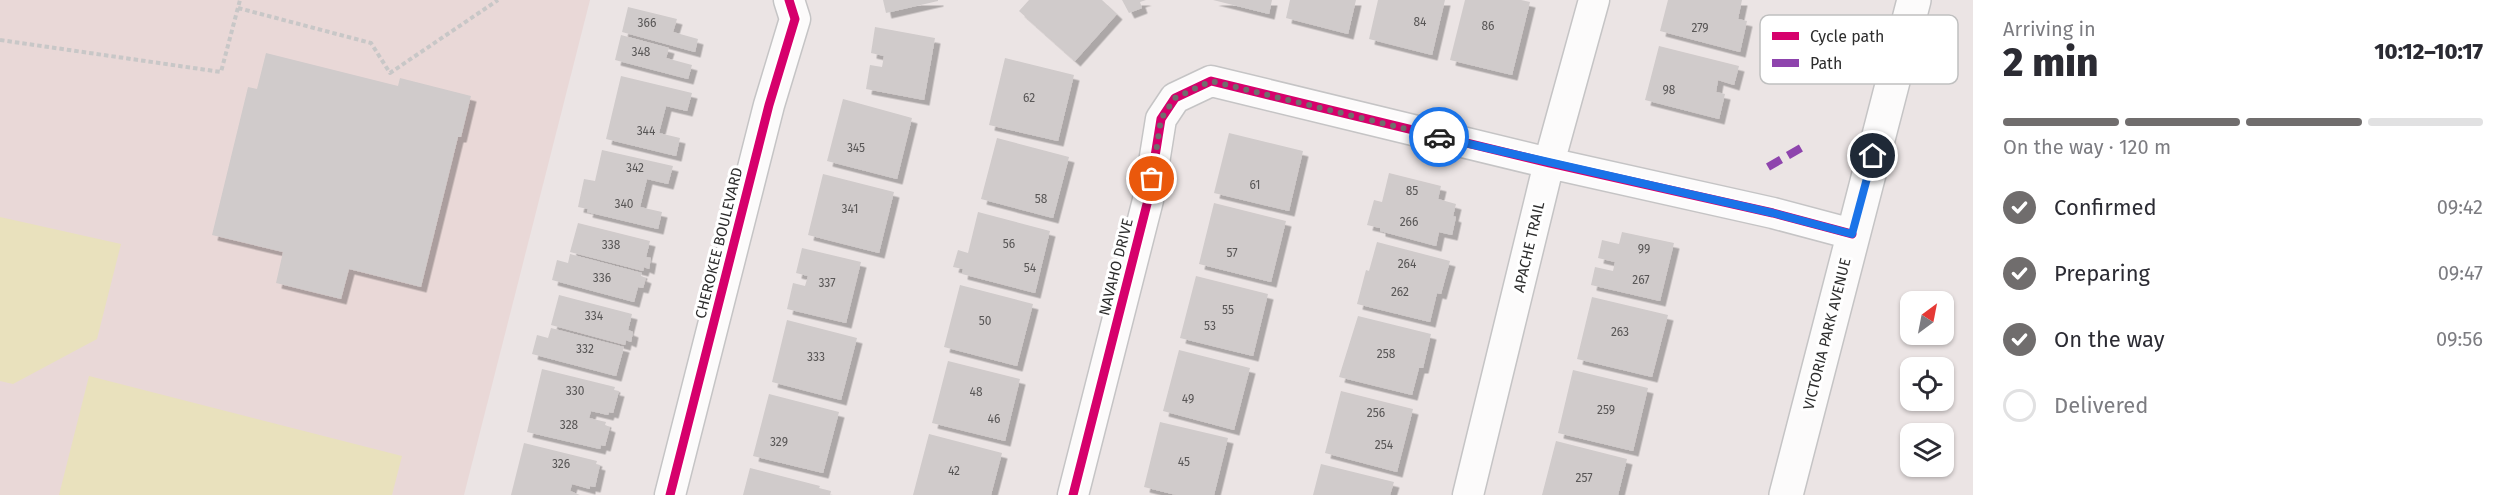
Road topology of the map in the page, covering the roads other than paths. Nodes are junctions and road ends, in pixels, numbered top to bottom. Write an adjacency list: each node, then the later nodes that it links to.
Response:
1 (789, 0): 8 (street, CHEROKEE BOULEVARD)
2 (1594, 0): 6 (street, APACHE TRAIL)
3 (1914, 0): 4 (main road, VICTORIA PARK AVENUE)
4 (1910, 15)
5 (1892, 84): 7 (main road, VICTORIA PARK AVENUE)
6 (1549, 164): 7 (street, NAVAHO DRIVE); 9 (street, NAVAHO DRIVE); 10 (street, APACHE TRAIL)
7 (1852, 234): 11 (main road, VICTORIA PARK AVENUE)
8 (670, 495)
9 (1073, 495)
10 (1468, 495)
11 (1786, 495)

